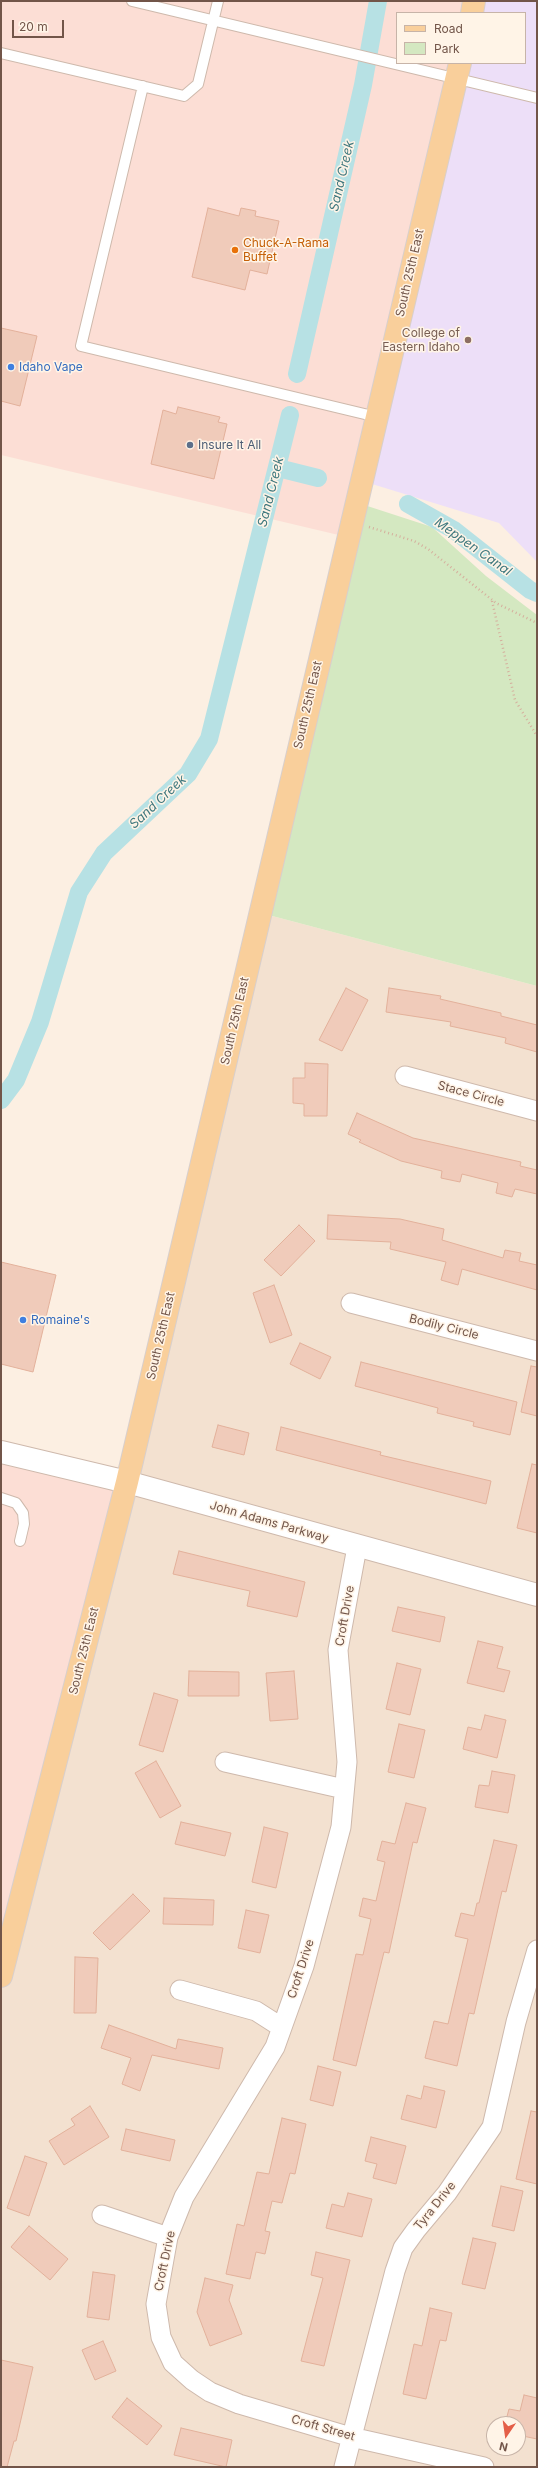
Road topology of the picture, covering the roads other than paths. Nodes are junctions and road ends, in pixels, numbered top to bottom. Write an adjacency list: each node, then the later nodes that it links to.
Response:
1 (132, 1): 5 (lane)
2 (218, 1): 5 (lane)
3 (474, 1): 4 (main road)
4 (472, 12)
5 (213, 20): 7 (lane); 10 (lane)
6 (1, 53): 10 (lane)
7 (396, 62)
8 (408, 64): 9 (lane)
9 (458, 71): 11 (lane); 12 (main road, South 25th East)
10 (143, 86): 12 (lane)
11 (537, 98)
12 (377, 417): 18 (main road, South 25th East)
13 (405, 1076): 14 (street, Stace Circle)
14 (537, 1111)
15 (352, 1303): 16 (street, Bodily Circle)
16 (537, 1351)
17 (1, 1452): 18 (street, John Adams Parkway)
18 (127, 1482): 21 (street, John Adams Parkway); 26 (main road, South 25th East)
19 (1, 1498): 20 (lane)
20 (20, 1541)
21 (357, 1547): 22 (street, John Adams Parkway); 24 (street, Croft Drive)
22 (537, 1595)
23 (225, 1762): 24 (street)
24 (344, 1789): 28 (street, Croft Drive)
25 (537, 1950): 32 (street, Tyra Drive)
26 (1, 1976)
27 (180, 1990): 28 (street)
28 (281, 2027): 30 (street, Croft Drive)
29 (102, 2214): 30 (street)
30 (168, 2237): 31 (street, Croft Drive)
31 (173, 2363): 32 (street, Croft Street)
32 (351, 2437): 33 (street, Tyra Drive); 34 (street, Croft Street)
33 (344, 2467)
34 (484, 2467)

